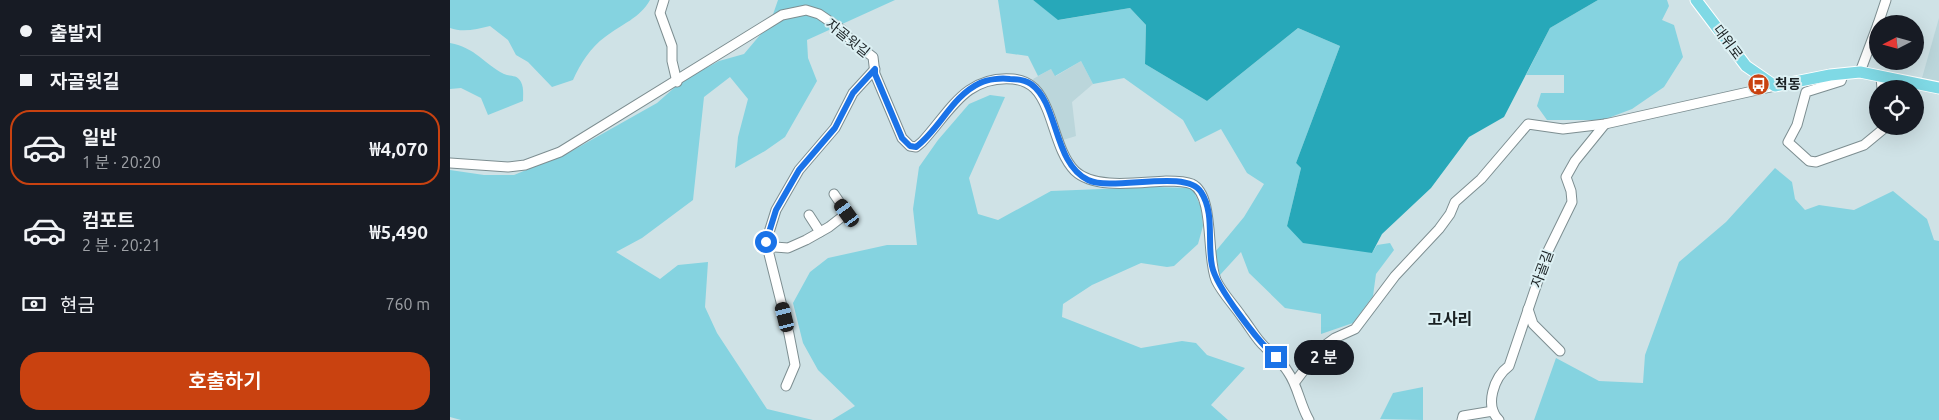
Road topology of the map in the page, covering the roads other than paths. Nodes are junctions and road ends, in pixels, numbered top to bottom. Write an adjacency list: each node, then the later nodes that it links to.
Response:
1 (664, 0): 10 (street)
2 (1696, 0): 11 (main road, 대위로)
3 (1886, 0): 4 (street)
4 (1881, 15)
5 (1869, 48): 7 (street)
6 (875, 69): 10 (street, 자골윗길); 20 (street); 23 (street, 자골윗길)
7 (1860, 72): 8 (main road); 9 (main road)
8 (1843, 74): 11 (main road); 15 (street)
9 (1875, 80)
10 (676, 82): 16 (street)
11 (1775, 86): 14 (street)
12 (1924, 87): 13 (main road)
13 (1939, 88)
14 (1604, 124): 21 (street, 자골길); 23 (street)
15 (1876, 135)
16 (450, 163)
17 (834, 194): 19 (street)
18 (809, 215): 19 (street)
19 (820, 232): 20 (street)
20 (768, 237): 24 (street)
21 (1528, 309): 22 (street); 25 (street, 자골길)
22 (1560, 351)
23 (1295, 382): 26 (street, 자골윗길)
24 (786, 386)
25 (1493, 411): 27 (street); 28 (street)
26 (1309, 420)
27 (1462, 420)
28 (1499, 420)

